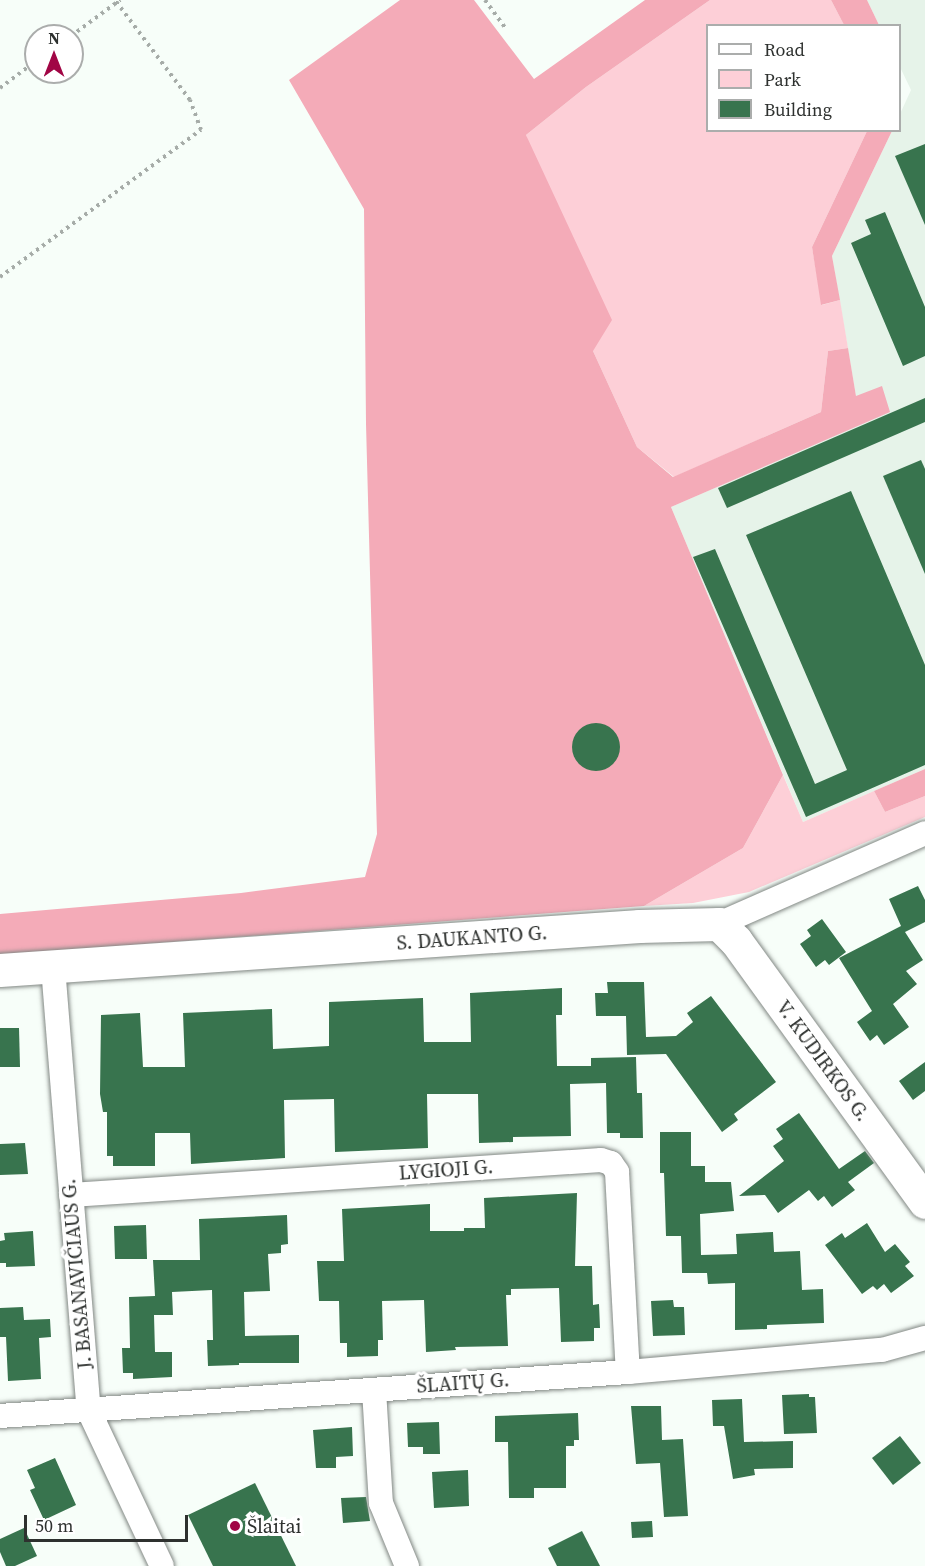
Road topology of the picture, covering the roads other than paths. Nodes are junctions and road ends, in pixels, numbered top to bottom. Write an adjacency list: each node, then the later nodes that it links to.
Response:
1 (925, 833): 2 (street, S. DAUKANTO G.)
2 (719, 924): 3 (street, S. DAUKANTO G.); 6 (street, V. KUDIRKOS G.)
3 (53, 967): 4 (street, S. DAUKANTO G.); 5 (street, J. BASANAVIČIAUS G.)
4 (0, 970)
5 (70, 1195): 8 (street, LYGIOJI G.); 10 (street, J. BASANAVIČIAUS G.)
6 (925, 1202)
7 (925, 1338): 8 (street, ŠLAITŲ G.)
8 (628, 1372): 9 (street, ŠLAITŲ G.)
9 (374, 1390): 10 (street, ŠLAITŲ G.); 13 (street)
10 (89, 1411): 11 (street, ŠLAITŲ G.); 12 (street, J. BASANAVIČIAUS G.)
11 (0, 1416)
12 (162, 1566)
13 (407, 1566)

